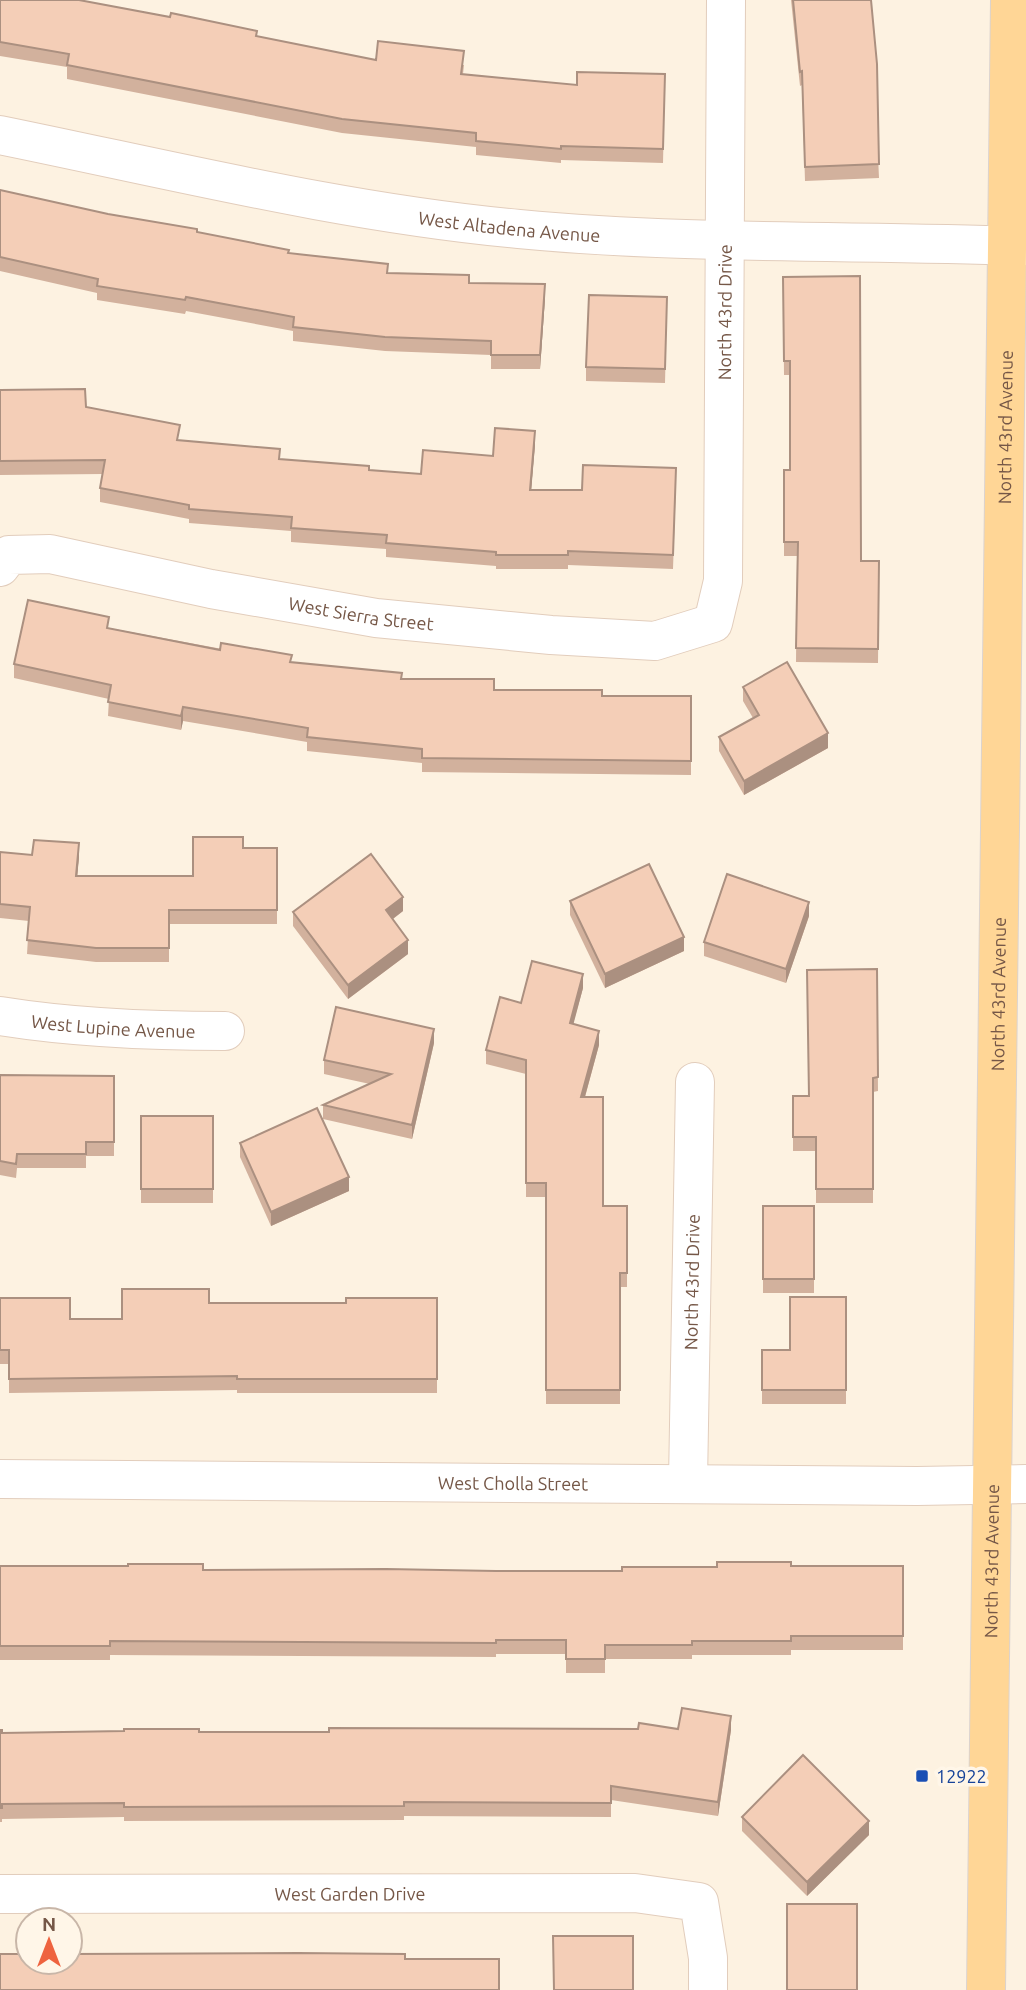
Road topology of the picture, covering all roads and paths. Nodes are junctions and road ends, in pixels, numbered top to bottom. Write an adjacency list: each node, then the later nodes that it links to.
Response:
1 (726, 0): 4 (street, North 43rd Drive)
2 (1010, 0): 5 (main road, North 43rd Avenue)
3 (0, 135): 4 (street, West Altadena Avenue)
4 (723, 240): 5 (street, West Altadena Avenue); 7 (street, North 43rd Drive)
5 (1016, 246): 13 (main road, North 43rd Avenue)
6 (4, 561): 7 (street, West Sierra Street)
7 (713, 623)
8 (0, 1016): 9 (street, West Lupine Avenue)
9 (225, 1031)
10 (695, 1082): 12 (street, North 43rd Drive)
11 (0, 1479): 12 (street, West Cholla Street)
12 (688, 1482): 13 (street, West Cholla Street)
13 (1008, 1484): 16 (main road, North 43rd Avenue)
14 (0, 1894): 15 (street, West Garden Drive)
15 (708, 1990)
16 (986, 1990)

